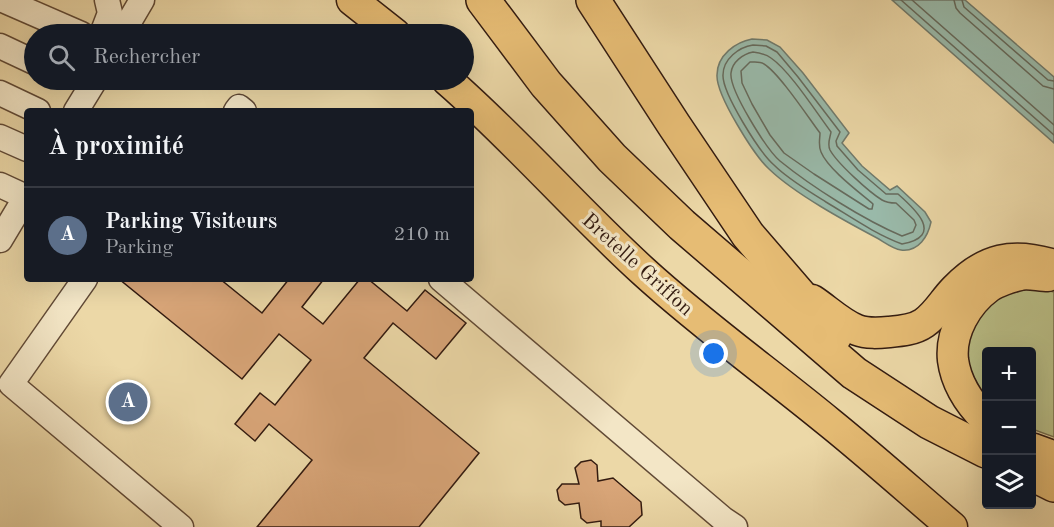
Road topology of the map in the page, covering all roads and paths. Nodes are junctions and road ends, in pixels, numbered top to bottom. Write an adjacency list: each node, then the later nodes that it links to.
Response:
1 (3, 0): 7 (lane)
2 (107, 0): 8 (lane)
3 (142, 0): 9 (lane)
4 (352, 0): 10 (main road)
5 (483, 0): 31 (highway)
6 (593, 0): 28 (highway)
7 (58, 24)
8 (106, 24)
9 (128, 24)
10 (382, 24)
11 (0, 46): 12 (lane)
12 (24, 57)
13 (83, 90): 17 (lane)
14 (458, 90): 40 (main road, Bretelle Griffon)
15 (0, 93): 16 (lane)
16 (32, 108)
17 (77, 108)
18 (0, 137): 19 (lane)
19 (24, 148)
20 (0, 185): 21 (lane)
21 (24, 195)
22 (24, 199): 23 (lane)
23 (1, 235)
24 (1054, 265): 28 (main road)
25 (1054, 277): 29 (main road)
26 (83, 282): 38 (lane)
27 (445, 282): 39 (lane)
28 (796, 290): 30 (highway)
29 (982, 415)
30 (982, 431)
31 (982, 448)
32 (1036, 449): 33 (highway)
33 (1054, 457)
34 (1036, 464): 35 (highway)
35 (1054, 469)
36 (1036, 476): 37 (highway)
37 (1054, 485)
38 (181, 527)
39 (735, 527)
40 (952, 527)

